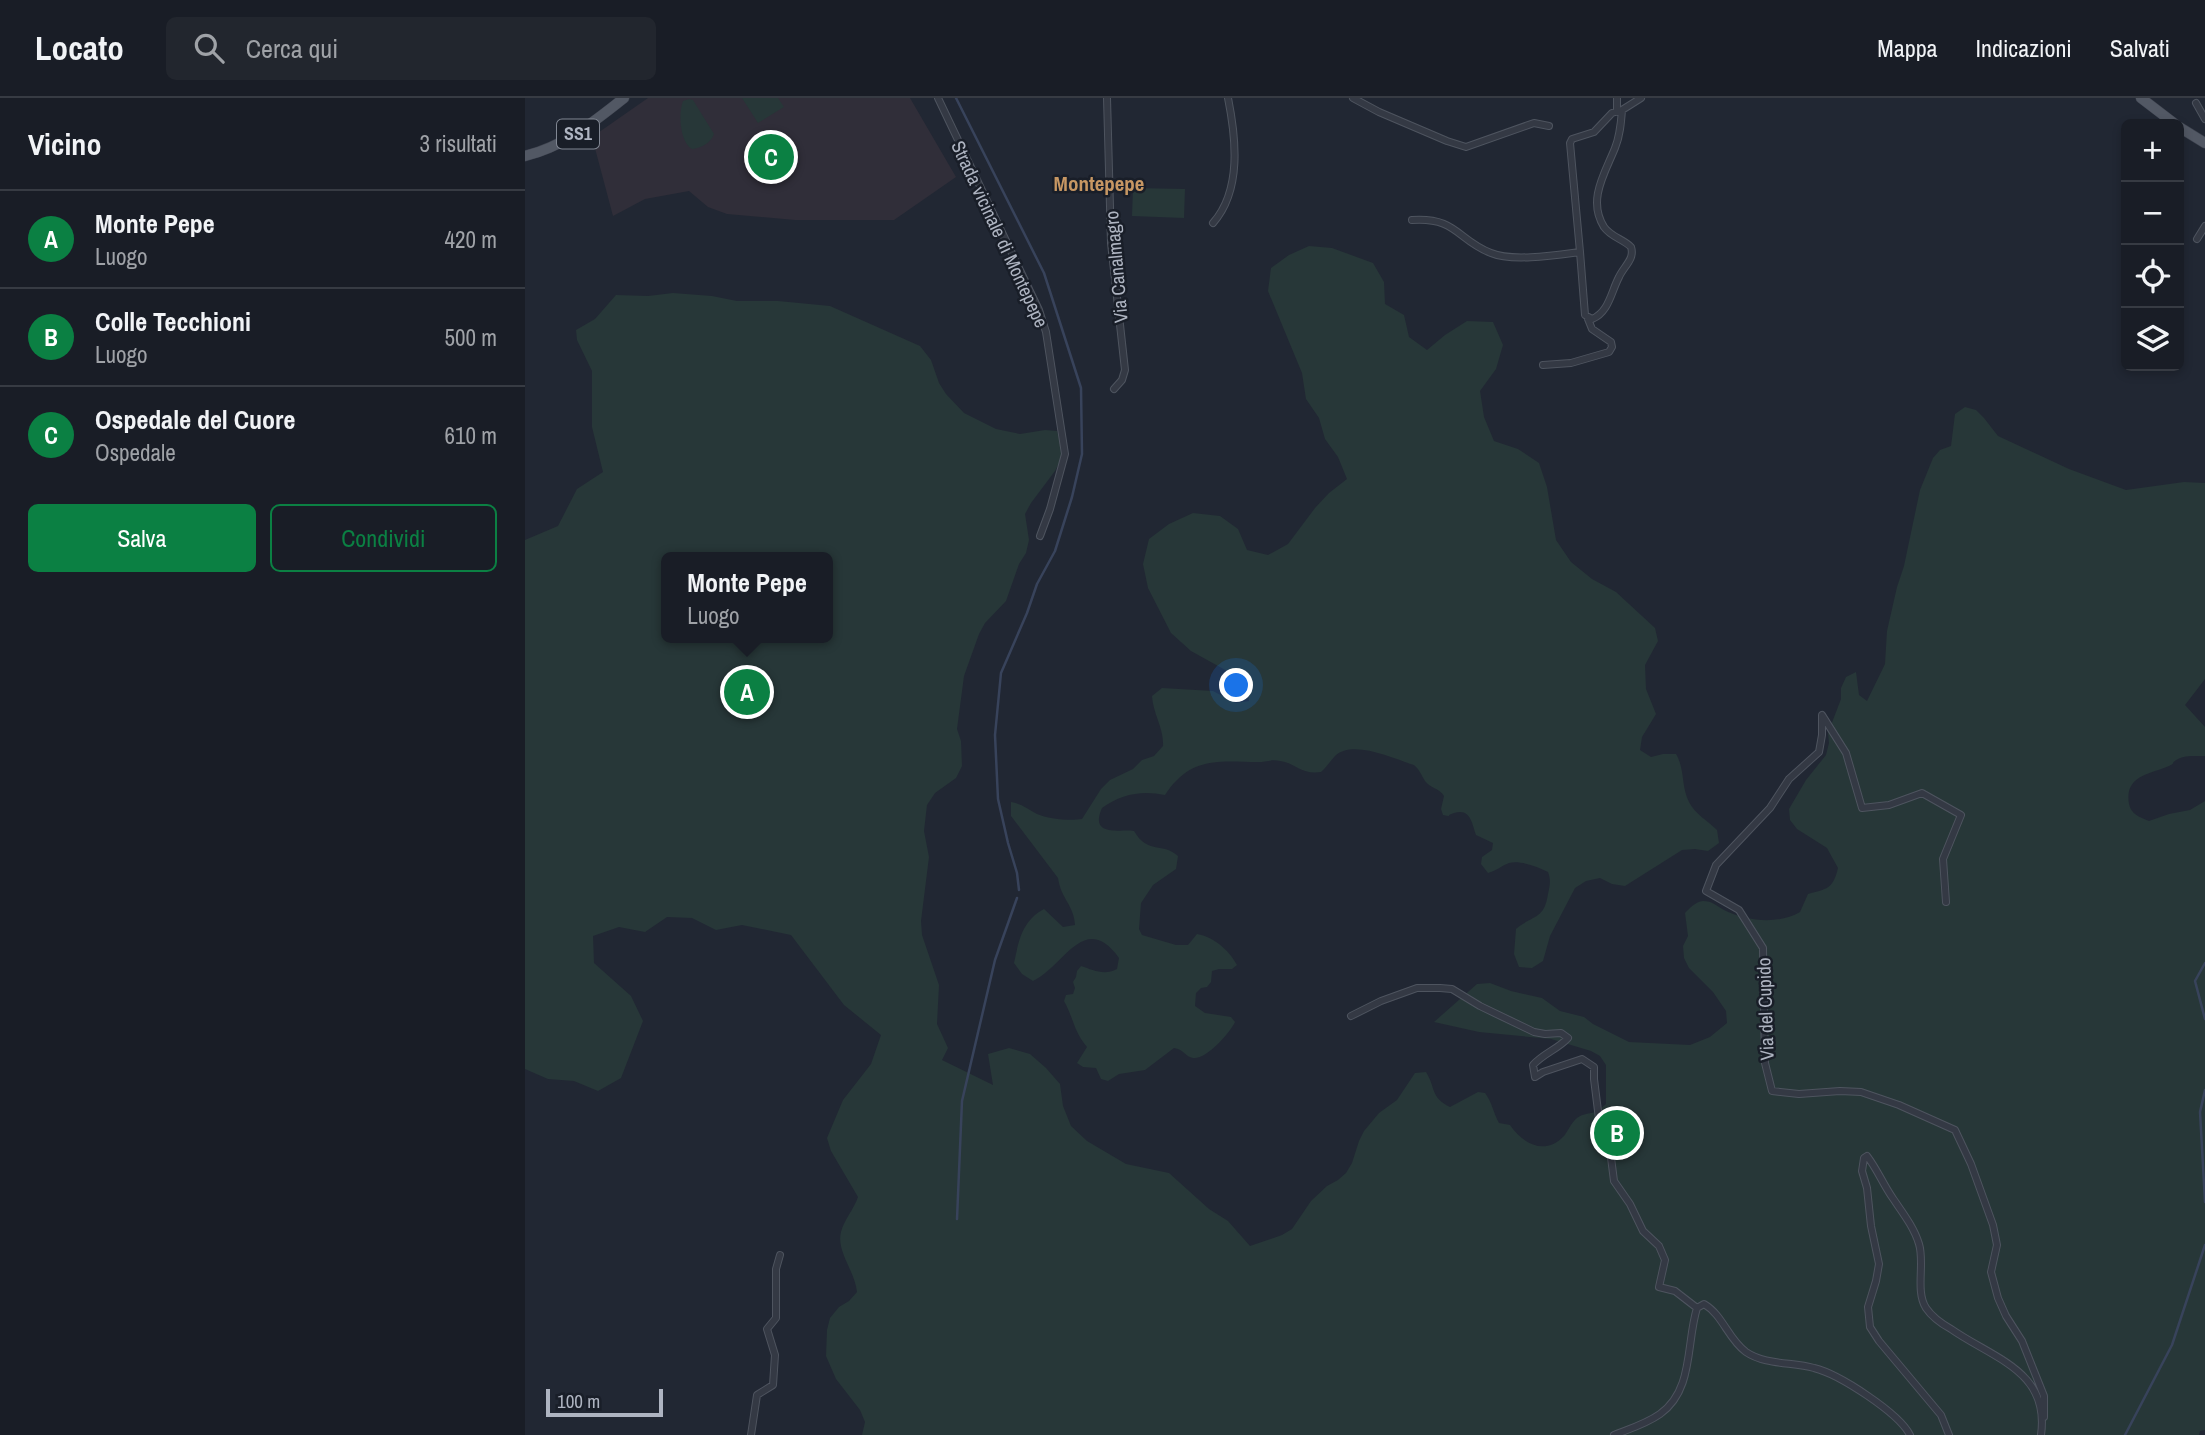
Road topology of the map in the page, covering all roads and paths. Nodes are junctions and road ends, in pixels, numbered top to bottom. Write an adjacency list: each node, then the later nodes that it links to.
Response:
1 (624, 98): 16 (main road, SS1)
2 (938, 98): 25 (street, Strada vicinale di Montepepe)
3 (1107, 98): 24 (street, Via Canalmagro)
4 (1228, 98): 18 (street)
5 (1353, 98): 13 (street)
6 (1617, 98): 10 (street)
7 (1641, 98): 10 (street)
8 (2142, 98): 11 (main road)
9 (2196, 103): 12 (street)
10 (1619, 110): 21 (street); 22 (street)
11 (2169, 119)
12 (2205, 119)
13 (1549, 126)
14 (2184, 130): 15 (main road)
15 (2205, 143)
16 (525, 156)
17 (1412, 220): 21 (street)
18 (1213, 223)
19 (2205, 226): 20 (street)
20 (2197, 239)
21 (1580, 253): 22 (street)
22 (1588, 319): 23 (street)
23 (1543, 365)
24 (1114, 389)
25 (1041, 536)
26 (1946, 902): 30 (street, Via del Cupido)
27 (1351, 1016): 29 (street)
28 (780, 1255): 31 (street)
29 (1697, 1308): 32 (street); 33 (street)
30 (2043, 1416): 34 (street); 35 (street)
31 (751, 1435)
32 (1614, 1435)
33 (1910, 1435)
34 (1949, 1435)
35 (2041, 1435)

